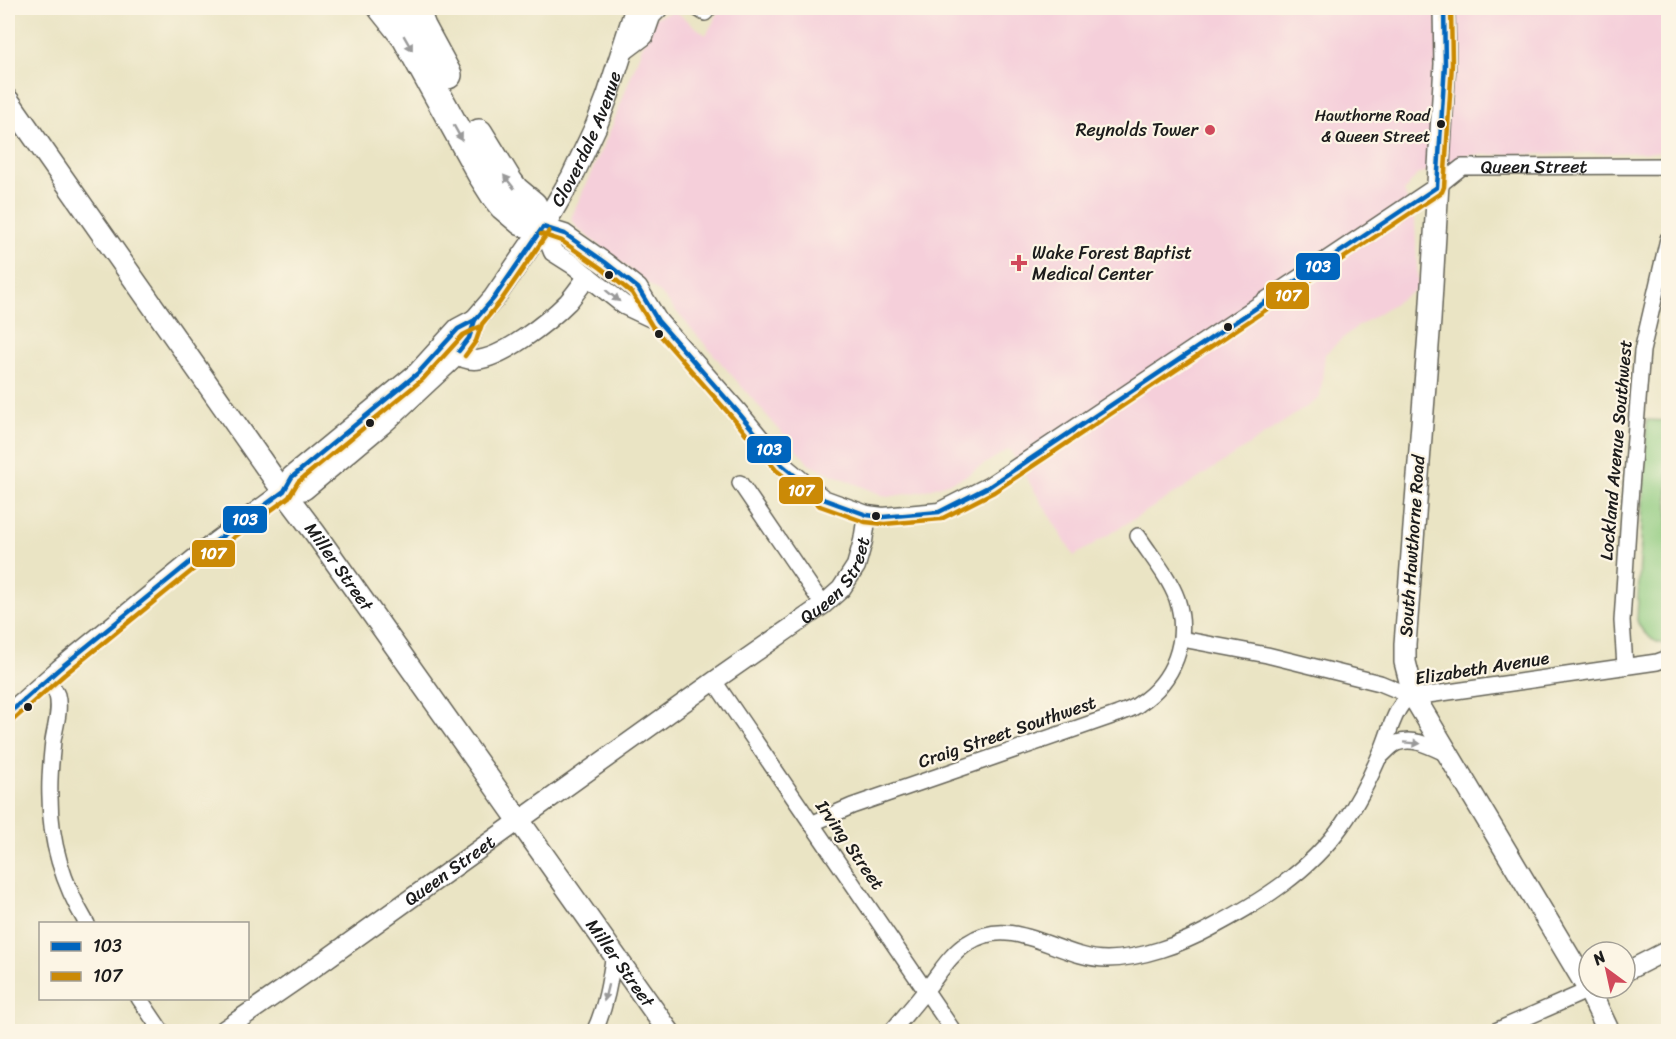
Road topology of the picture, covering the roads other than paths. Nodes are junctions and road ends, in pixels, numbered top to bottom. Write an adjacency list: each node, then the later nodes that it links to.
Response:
1 (382, 8): 10 (highway, one-way to 10)
2 (415, 8): 10 (highway, one-way to 2)
3 (636, 8): 6 (main road, Cloverdale Avenue)
4 (657, 8): 6 (main road)
5 (1444, 8): 9 (main road, South Hawthorne Road)
6 (623, 50): 10 (main road, Cloverdale Avenue)
7 (8, 100): 16 (main road, Miller Street)
8 (1668, 169): 9 (street, Queen Street)
9 (1437, 187): 20 (street, Queen Street); 28 (main road, South Hawthorne Road)
10 (543, 227): 12 (street); 13 (main road, Cloverdale Avenue); 14 (street)
11 (1668, 239): 25 (street, Lockland Avenue Southwest)
12 (588, 276): 14 (street, one-way to 14); 15 (street)
13 (475, 320): 15 (main road, Cloverdale Avenue); 17 (main road, Cloverdale Avenue)
14 (658, 321): 20 (street)
15 (457, 354): 19 (main road, Cloverdale Avenue)
16 (250, 444): 17 (main road); 19 (main road, Miller Street)
17 (319, 454): 19 (main road, Cloverdale Avenue)
18 (740, 483): 22 (street)
19 (284, 491): 26 (street, Cloverdale Avenue); 32 (main road, Miller Street)
20 (867, 515): 22 (street, Queen Street)
21 (1138, 536): 23 (street, Craig Street Southwest)
22 (823, 605): 27 (street, Queen Street)
23 (1182, 639): 28 (street); 33 (street, Craig Street Southwest)
24 (1668, 658): 25 (street, Elizabeth Avenue)
25 (1625, 666): 28 (street, Elizabeth Avenue)
26 (48, 679): 29 (street, Cloverdale Avenue); 34 (street)
27 (714, 681): 32 (street, Queen Street); 33 (street, Irving Street)
28 (1414, 697): 30 (main road, South Hawthorne Road); 31 (street, Elizabeth Avenue)
29 (8, 714)
30 (1449, 755): 31 (street, one-way to 30); 37 (main road, South Hawthorne Road)
31 (1378, 757): 39 (street, Elizabeth Avenue)
32 (520, 820): 36 (main road, Miller Street); 44 (street, Queen Street)
33 (811, 824): 39 (street, Irving Street)
34 (86, 922)
35 (1668, 950): 38 (street)
36 (614, 953): 45 (street, one-way to 45); 46 (main road, Miller Street)
37 (1577, 966)
38 (1637, 966)
39 (926, 990): 47 (street, Elizabeth Avenue); 48 (street, Irving Street)
40 (1577, 995): 49 (street)
41 (140, 1000): 43 (street)
42 (1596, 1000): 50 (main road, South Hawthorne Road)
43 (162, 1032)
44 (221, 1032)
45 (594, 1032)
46 (669, 1032)
47 (891, 1032)
48 (954, 1032)
49 (1493, 1032)
50 (1610, 1032)

